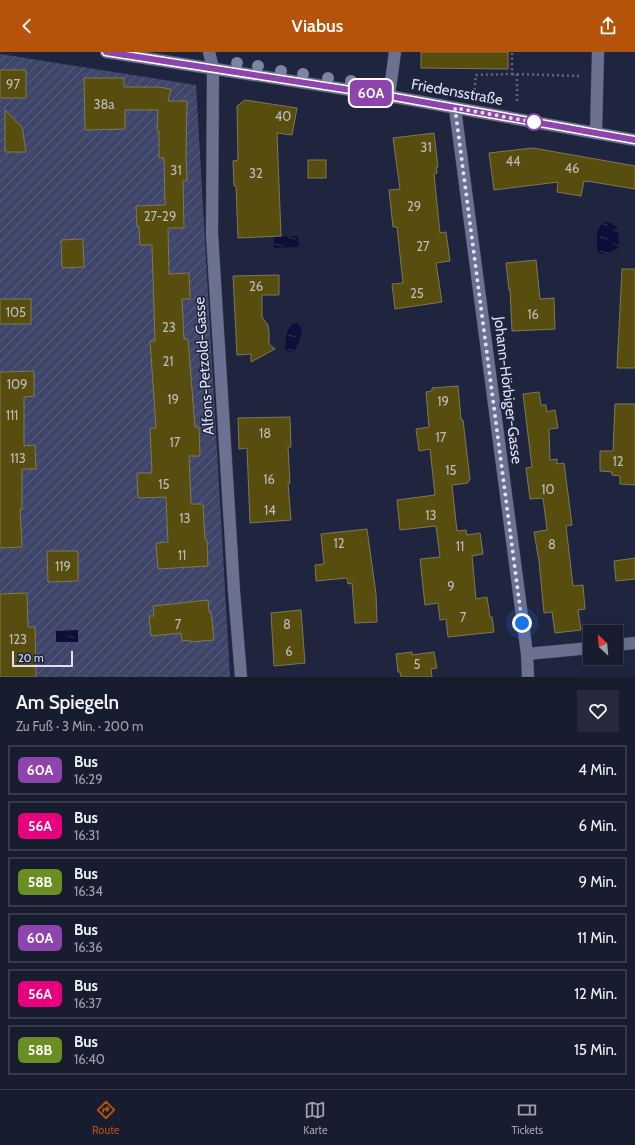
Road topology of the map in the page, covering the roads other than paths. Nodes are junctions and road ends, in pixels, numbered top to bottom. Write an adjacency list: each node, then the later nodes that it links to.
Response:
1 (106, 52): 5 (street, Friedensstraße)
2 (209, 52): 5 (street, Alfons-Petzold-Gasse)
3 (395, 52): 6 (street)
4 (598, 52): 8 (street)
5 (213, 68): 6 (street, Friedensstraße); 14 (street, Alfons-Petzold-Gasse)
6 (389, 96): 7 (street, Friedensstraße)
7 (455, 108): 8 (street, Friedensstraße); 13 (street, Johann-Hörbiger-Gasse)
8 (596, 133): 9 (street, Friedensstraße)
9 (635, 140)
10 (635, 643): 11 (street)
11 (623, 644)
12 (583, 649): 13 (street)
13 (527, 654): 15 (street, Johann-Hörbiger-Gasse)
14 (241, 677)
15 (528, 677)

